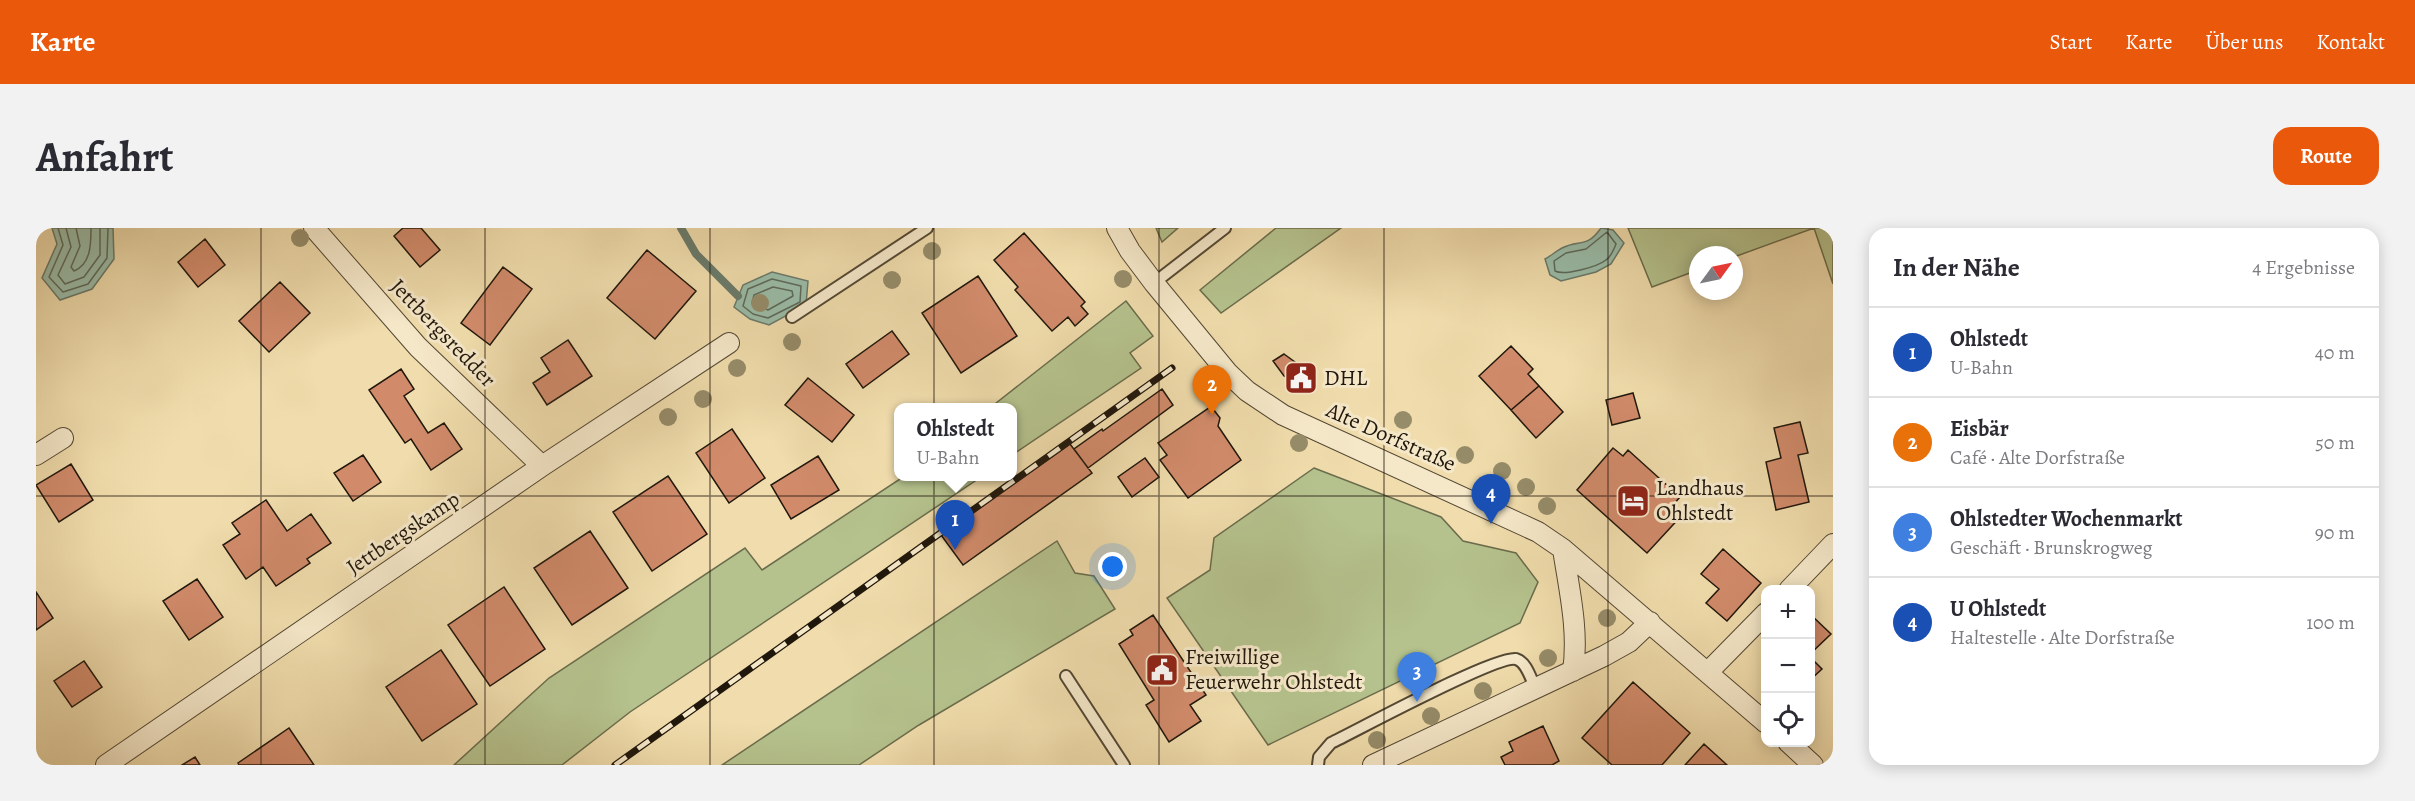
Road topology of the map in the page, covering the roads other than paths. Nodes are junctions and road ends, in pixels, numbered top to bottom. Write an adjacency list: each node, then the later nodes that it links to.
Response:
1 (314, 228): 10 (street, Jettbergsredder)
2 (927, 228): 6 (lane)
3 (1117, 228): 5 (street, Alte Dorfstraße)
4 (1225, 228): 5 (lane)
5 (1154, 283): 12 (street, Alte Dorfstraße)
6 (792, 317)
7 (729, 343): 10 (street, Jettbergskamp)
8 (63, 438): 9 (street)
9 (36, 455)
10 (542, 466): 22 (street, Jettbergskamp)
11 (1833, 544): 13 (street)
12 (1563, 549): 15 (street, Alte Dorfstraße); 16 (street)
13 (1793, 585)
14 (1761, 618): 17 (street)
15 (1650, 622): 16 (street); 17 (street, Alte Dorfstraße)
16 (1573, 672): 19 (street)
17 (1708, 672): 20 (street, Alte Dorfstraße)
18 (1066, 676): 23 (lane)
19 (1536, 689): 24 (lane); 25 (street)
20 (1761, 719)
21 (1793, 747): 26 (street)
22 (106, 765)
23 (1124, 765)
24 (1318, 765)
25 (1373, 765)
26 (1813, 765)

